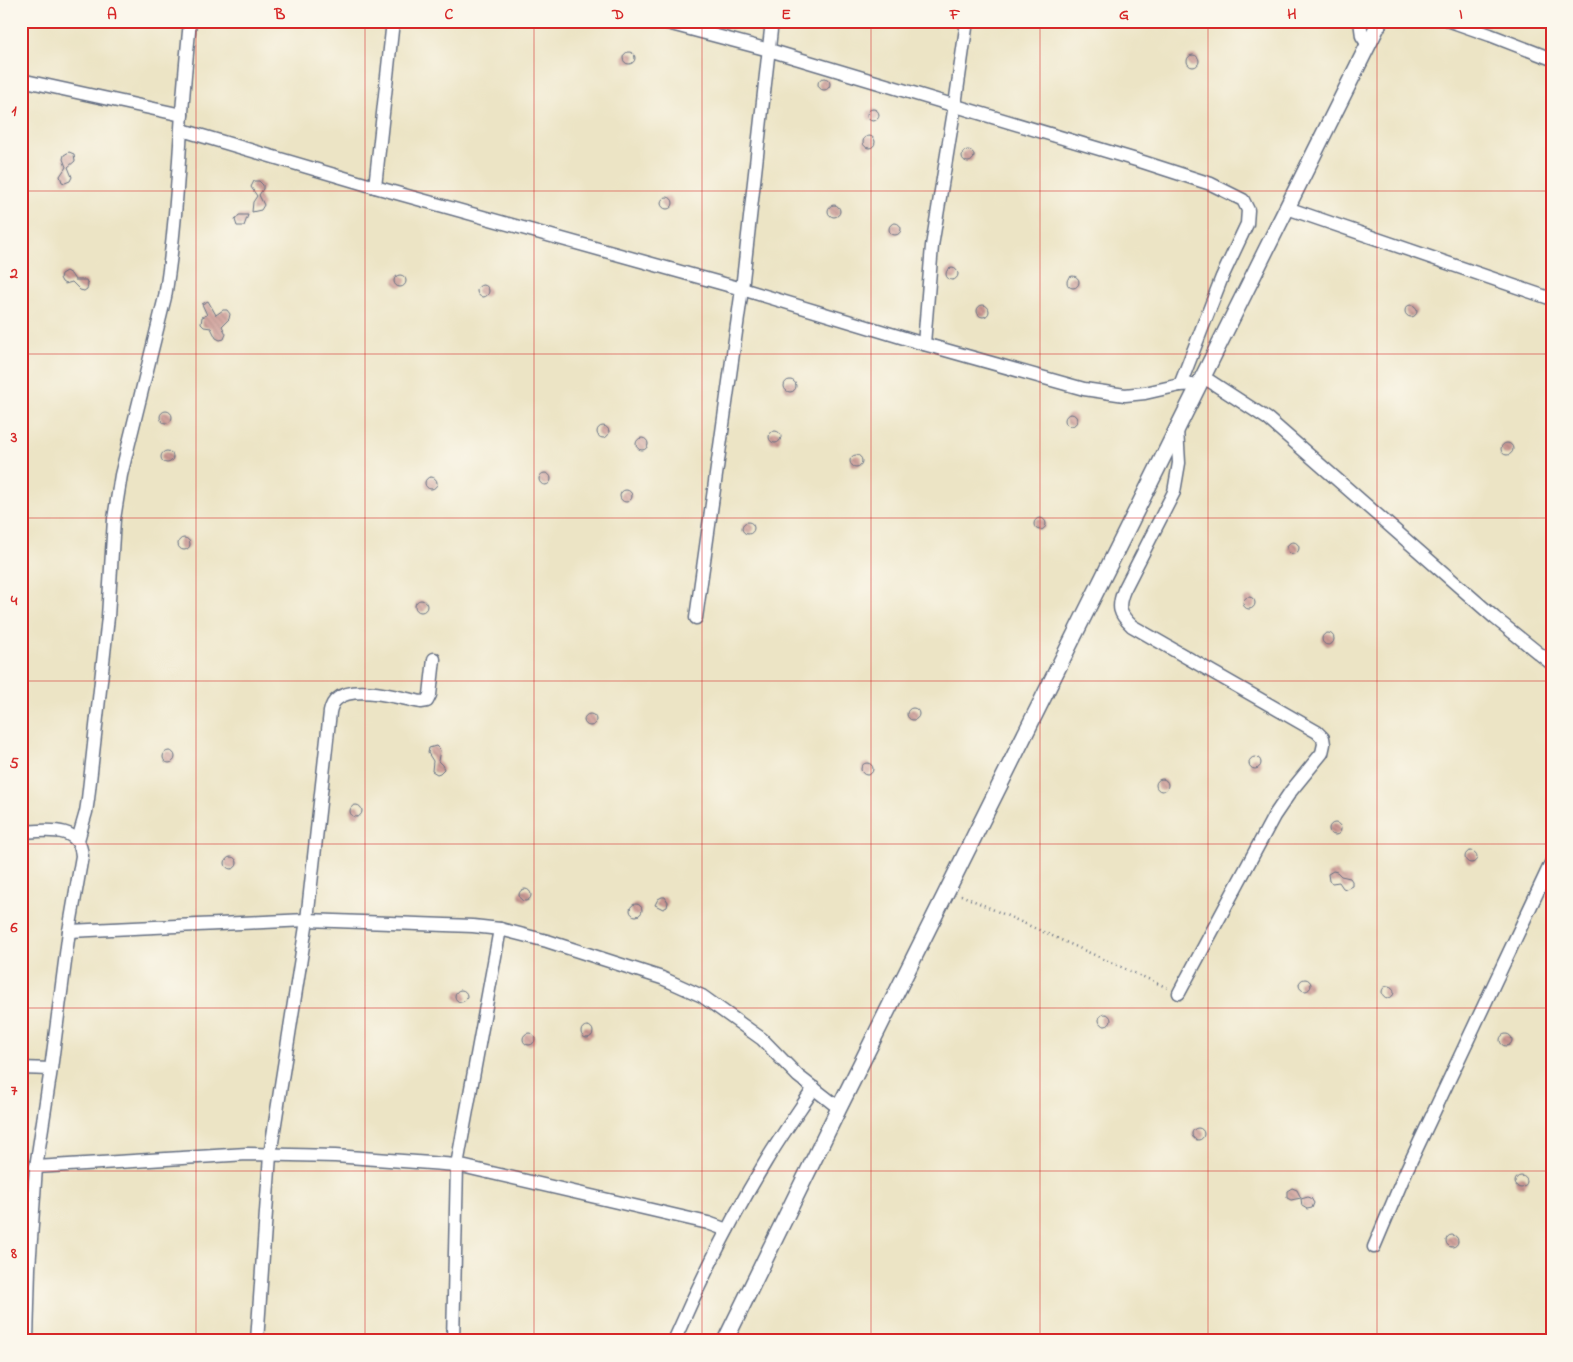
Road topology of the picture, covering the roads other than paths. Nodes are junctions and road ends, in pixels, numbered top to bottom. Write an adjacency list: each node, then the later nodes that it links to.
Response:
1 (190, 21): 14 (street)
2 (393, 21): 16 (street)
3 (660, 21): 10 (street)
4 (772, 21): 10 (street)
5 (967, 21): 13 (street)
6 (1360, 21): 9 (street)
7 (1380, 21): 9 (street)
8 (1450, 21): 11 (street)
9 (1368, 45): 17 (street)
10 (769, 50): 13 (street); 18 (street)
11 (1552, 59)
12 (21, 80): 14 (street)
13 (955, 106): 20 (street); 22 (street)
14 (182, 115): 15 (street)
15 (182, 130): 16 (street); 28 (street)
16 (374, 187): 18 (street)
17 (1287, 208): 19 (street); 21 (street)
18 (742, 289): 20 (street); 24 (street)
19 (1552, 299)
20 (924, 344): 22 (street)
21 (1201, 380): 22 (street); 23 (street); 26 (street)
22 (1180, 385)
23 (1177, 429): 33 (street); 37 (street)
24 (696, 618)
25 (434, 659): 30 (street)
26 (1552, 664)
27 (21, 832): 28 (street)
28 (78, 840): 32 (street)
29 (1552, 861): 42 (street)
30 (307, 920): 31 (street); 32 (street); 38 (street)
31 (500, 929): 36 (street); 39 (street)
32 (68, 931): 35 (street)
33 (1179, 993)
34 (21, 1068): 35 (street)
35 (51, 1069): 40 (street)
36 (814, 1088): 37 (street); 41 (street)
37 (839, 1108): 48 (street)
38 (270, 1155): 39 (street); 40 (street); 45 (street)
39 (457, 1165): 41 (street); 46 (street)
40 (36, 1167): 43 (street)
41 (727, 1230): 47 (street)
42 (1374, 1247)
43 (25, 1268): 44 (street)
44 (27, 1341)
45 (257, 1341)
46 (453, 1341)
47 (674, 1341)
48 (725, 1341)

